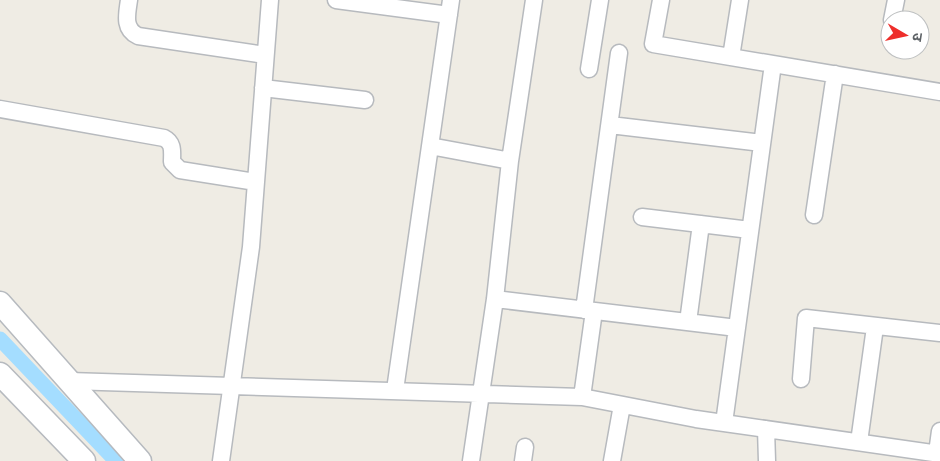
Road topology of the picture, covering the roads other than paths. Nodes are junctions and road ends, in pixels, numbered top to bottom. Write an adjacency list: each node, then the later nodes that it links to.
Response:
1 (129, 0): 10 (street)
2 (270, 0): 10 (street)
3 (336, 0): 8 (street)
4 (534, 0): 22 (street)
5 (600, 0): 13 (street)
6 (661, 0): 11 (street)
7 (740, 0): 11 (street)
8 (450, 7): 21 (street)
9 (619, 53): 19 (street)
10 (266, 55): 15 (street)
11 (731, 57): 12 (street)
12 (773, 64): 14 (street); 20 (street)
13 (589, 69)
14 (835, 74): 16 (street); 24 (street)
15 (263, 88): 17 (street); 23 (street)
16 (940, 92)
17 (365, 100)
18 (0, 109): 23 (street)
19 (610, 125): 20 (street); 30 (street)
20 (762, 143): 27 (street)
21 (430, 146): 22 (street); 39 (street)
22 (510, 161): 28 (street)
23 (256, 182): 38 (street)
24 (814, 215)
25 (642, 217): 26 (street)
26 (700, 224): 27 (street); 31 (street)
27 (750, 230): 33 (street)
28 (495, 299): 30 (street); 40 (street)
29 (0, 304): 37 (street)
30 (589, 310): 31 (street); 41 (street)
31 (688, 322): 33 (street)
32 (876, 327): 34 (street); 36 (street); 46 (street)
33 (737, 328): 43 (street)
34 (940, 333)
35 (0, 374): 49 (street)
36 (801, 379)
37 (69, 381): 38 (street); 50 (street)
38 (231, 387): 39 (street); 48 (street)
39 (395, 390): 40 (street)
40 (482, 392): 41 (street); 51 (street)
41 (582, 397): 42 (street)
42 (622, 405): 43 (street); 52 (street)
43 (724, 423): 44 (street)
44 (766, 429): 46 (street); 53 (street)
45 (940, 431): 47 (street)
46 (859, 442): 47 (street)
47 (939, 453)
48 (226, 460)
49 (84, 461)
50 (140, 461)
51 (471, 461)
52 (612, 461)
53 (767, 461)

